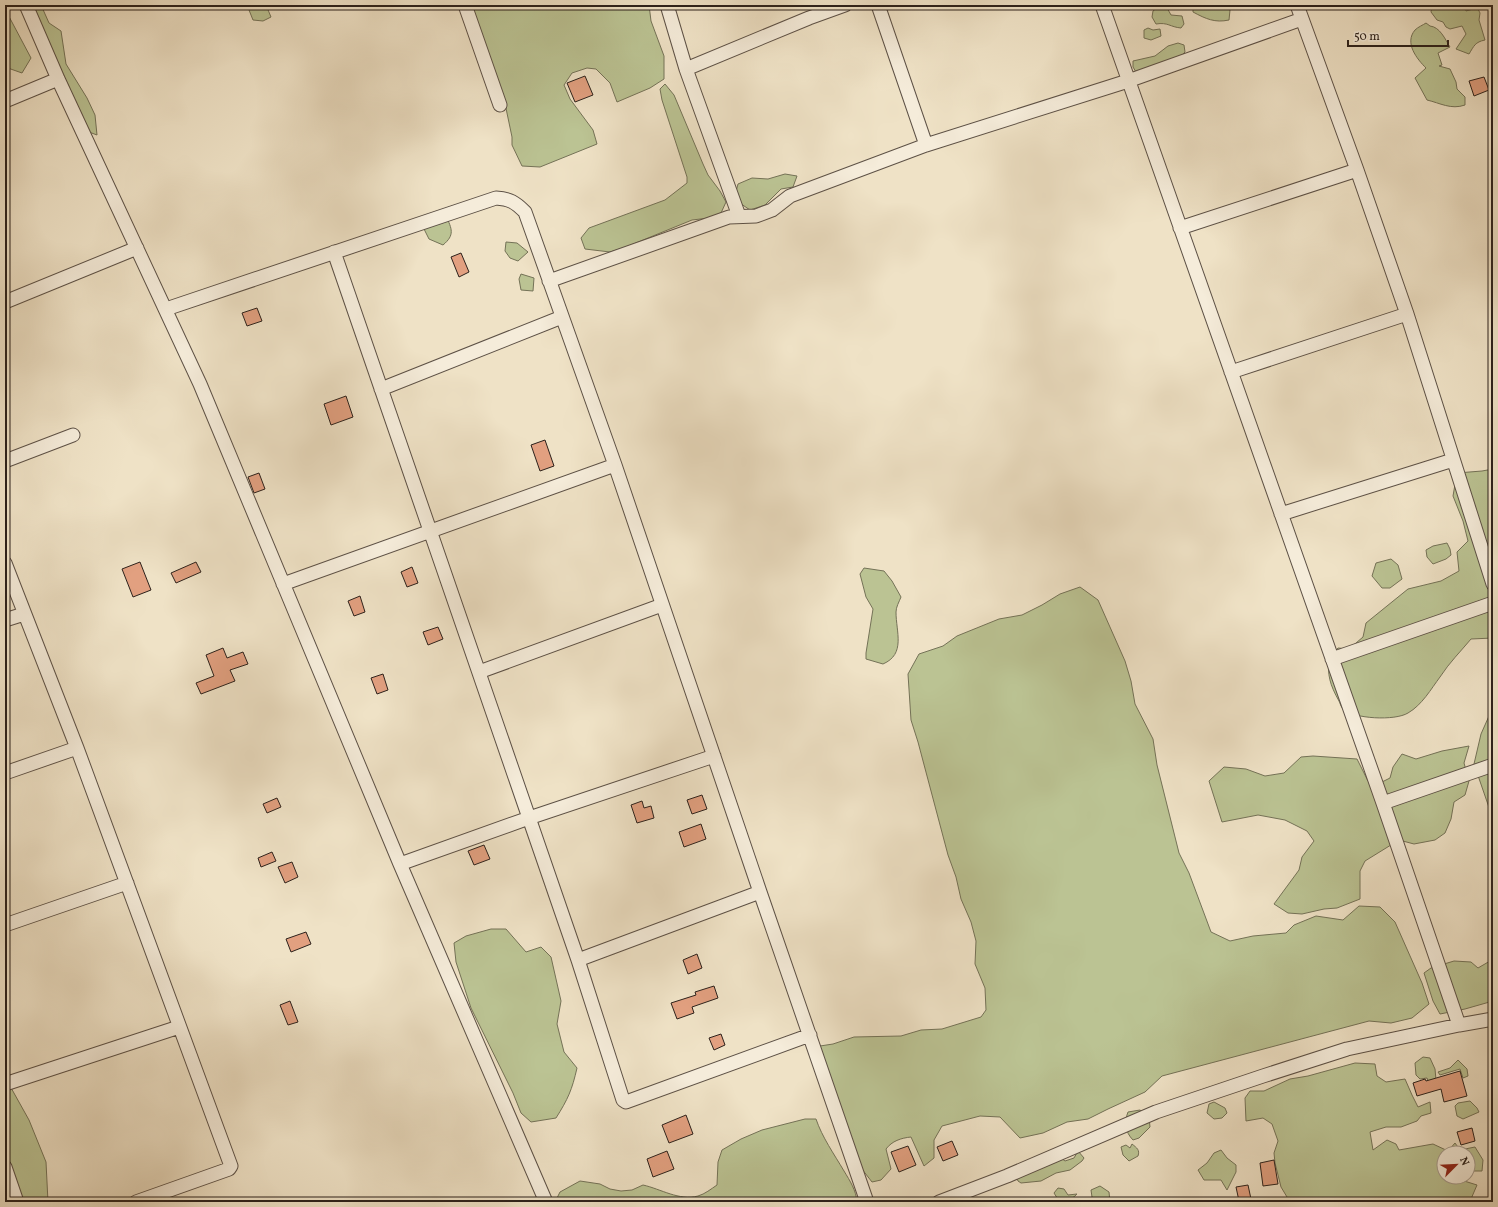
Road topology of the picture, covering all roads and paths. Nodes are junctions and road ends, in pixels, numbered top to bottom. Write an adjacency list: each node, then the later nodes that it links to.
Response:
1 (26, 5): 10 (street)
2 (465, 5): 13 (street)
3 (667, 5): 9 (street)
4 (845, 5): 9 (street)
5 (878, 5): 14 (street)
6 (1102, 5): 11 (street)
7 (1297, 5): 8 (street)
8 (1302, 19): 11 (street); 15 (street)
9 (686, 69): 16 (street)
10 (58, 79): 12 (street); 18 (street)
11 (1128, 81): 14 (street); 17 (street)
12 (5, 102)
13 (500, 104)
14 (926, 145): 16 (street)
15 (1357, 170): 17 (street); 23 (street)
16 (739, 216): 20 (street)
17 (1180, 228): 25 (street)
18 (137, 248): 21 (street); 22 (street)
19 (334, 252): 20 (street); 22 (street); 26 (street)
20 (550, 281): 24 (street)
21 (5, 302)
22 (166, 309): 34 (street)
23 (1407, 314): 25 (street); 28 (street)
24 (562, 317): 26 (street); 30 (street)
25 (1231, 372): 31 (street)
26 (381, 388): 32 (street)
27 (73, 435): 29 (street)
28 (1453, 460): 31 (street); 35 (street)
29 (5, 461)
30 (615, 465): 32 (street); 37 (street)
31 (1281, 514): 40 (street)
32 (430, 531): 34 (street); 41 (street)
33 (5, 563): 38 (street)
34 (283, 584): 48 (street)
35 (1493, 584)
36 (1493, 603): 40 (street)
37 (662, 605): 41 (street); 43 (street)
38 (24, 614): 39 (street); 42 (street)
39 (5, 620)
40 (1332, 659): 46 (street)
41 (479, 672): 47 (street)
42 (77, 748): 45 (street); 49 (street)
43 (714, 756): 47 (street); 50 (street)
44 (1493, 765): 46 (street)
45 (5, 773)
46 (1383, 803): 54 (street)
47 (529, 818): 48 (street); 52 (street)
48 (400, 864): 61 (street)
49 (127, 884): 51 (street); 55 (street)
50 (760, 892): 52 (street); 56 (street)
51 (5, 925)
52 (578, 960): 56 (street)
53 (1493, 1020): 54 (street)
54 (1459, 1025): 63 (street)
55 (179, 1027): 57 (street); 60 (street)
56 (810, 1035): 62 (street)
57 (5, 1084)
58 (5, 1167): 59 (street)
59 (17, 1202)
60 (136, 1202)
61 (546, 1202)
62 (867, 1202)
63 (939, 1202)

